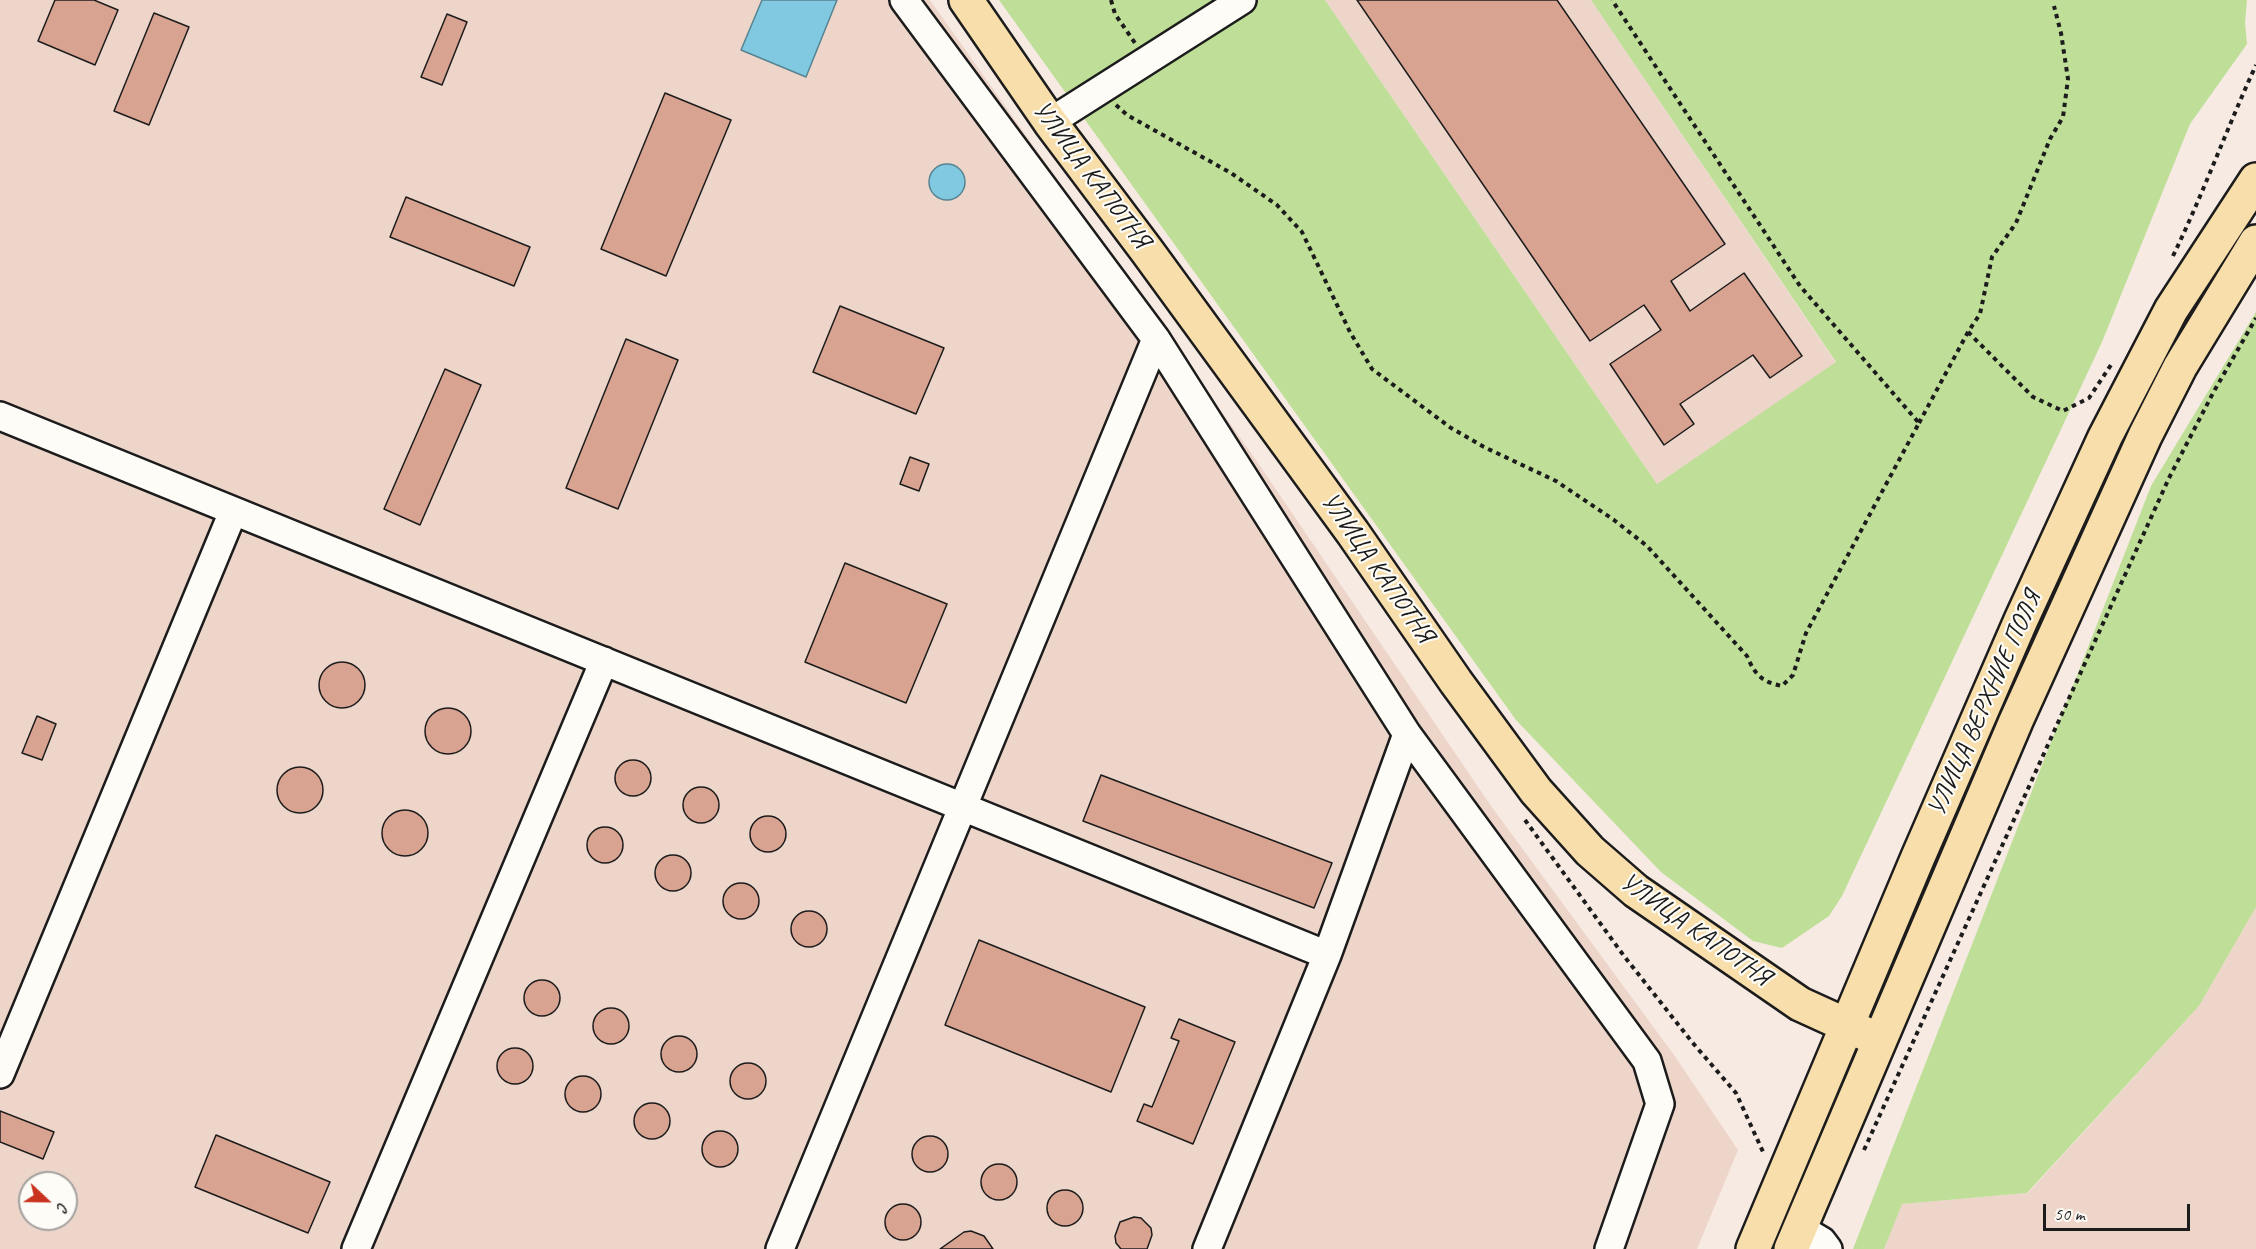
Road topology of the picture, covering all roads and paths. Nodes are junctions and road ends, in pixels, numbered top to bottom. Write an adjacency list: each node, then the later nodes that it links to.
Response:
1 (904, 0): 16 (lane)
2 (966, 0): 10 (main road, УЛИЦА КАПОТНЯ)
3 (1112, 0): 7 (path)
4 (1242, 0): 7 (lane)
5 (1612, 0): 19 (path)
6 (2054, 6): 15 (path)
7 (1147, 60): 9 (lane)
8 (2256, 64): 13 (path)
9 (1101, 89): 10 (lane); 19 (path)
10 (1050, 122): 25 (main road, УЛИЦА КАПОТНЯ)
11 (2256, 180): 25 (main road, УЛИЦА ВЕРХНИЕ ПОЛЯ)
12 (2256, 242): 26 (main road, УЛИЦА ВЕРХНИЕ ПОЛЯ)
13 (2169, 265)
14 (2256, 318): 28 (path)
15 (1968, 332): 17 (path); 19 (path)
16 (1156, 339): 22 (lane); 23 (lane)
17 (2115, 358)
18 (0, 417): 20 (lane)
19 (1919, 423)
20 (232, 512): 21 (lane); 27 (lane)
21 (604, 662): 23 (lane); 30 (lane)
22 (1407, 735): 24 (lane); 33 (lane)
23 (963, 806): 24 (lane); 31 (lane)
24 (1327, 955): 32 (lane)
25 (1847, 1025): 26 (main road, УЛИЦА КАПОТНЯ); 34 (main road, УЛИЦА ВЕРХНИЕ ПОЛЯ)
26 (1879, 1040): 29 (main road, УЛИЦА ВЕРХНИЕ ПОЛЯ)
27 (0, 1074)
28 (1861, 1156)
29 (1795, 1239): 35 (lane)
30 (356, 1249)
31 (780, 1249)
32 (1207, 1249)
33 (1609, 1249)
34 (1754, 1249)
35 (1828, 1249)

